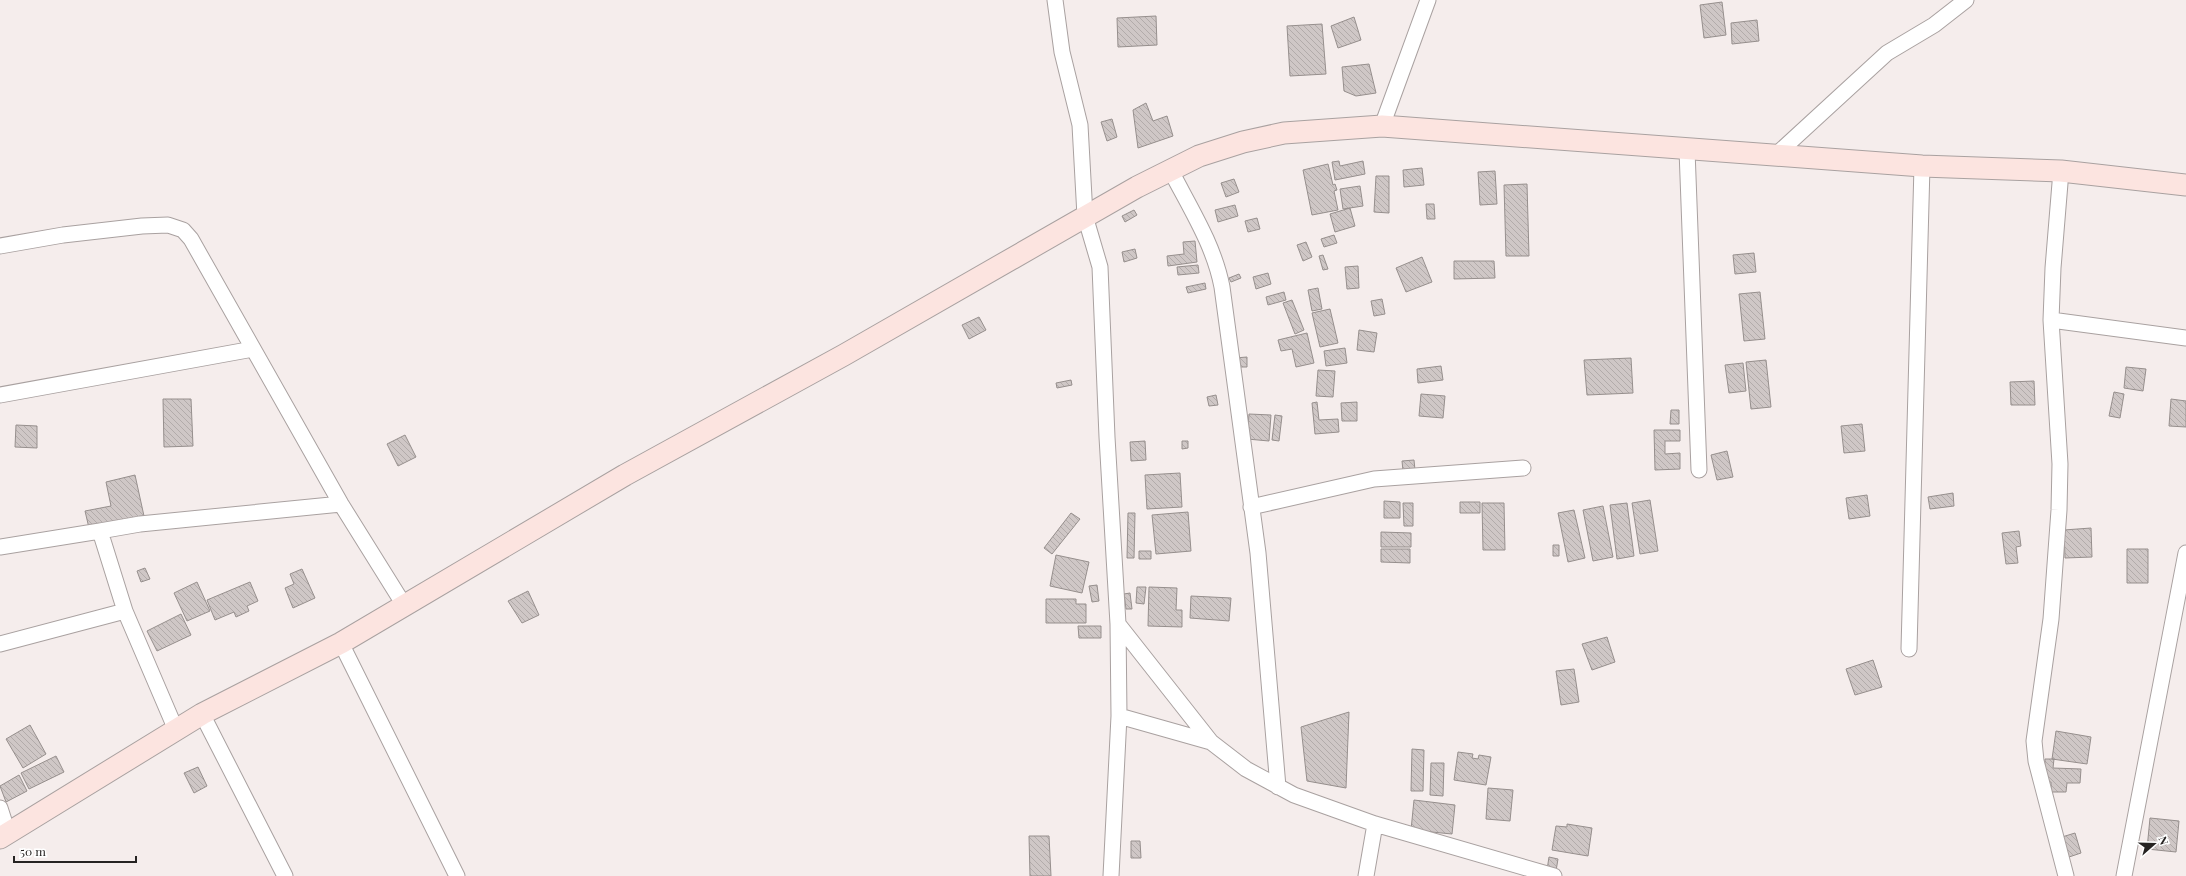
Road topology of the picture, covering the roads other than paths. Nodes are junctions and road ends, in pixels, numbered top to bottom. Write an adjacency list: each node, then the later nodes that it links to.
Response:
1 (1055, 0): 11 (street)
2 (1428, 0): 4 (street)
3 (1966, 0): 6 (street)
4 (1382, 126): 5 (main road); 8 (main road)
5 (1688, 150): 6 (main road); 18 (street)
6 (1777, 154): 7 (main road)
7 (1922, 166): 9 (main road); 29 (street)
8 (1171, 171): 11 (main road); 20 (street)
9 (2061, 171): 10 (main road); 13 (street)
10 (2186, 185)
11 (1085, 216): 24 (main road); 26 (street)
12 (0, 246): 15 (street)
13 (2052, 320): 14 (street); 43 (street)
14 (2186, 338)
15 (253, 349): 16 (street); 19 (street)
16 (0, 395)
17 (1523, 468): 20 (street)
18 (1699, 470)
19 (341, 504): 21 (street); 24 (street)
20 (1251, 507): 34 (street)
21 (100, 530): 22 (street); 25 (street)
22 (0, 547)
23 (2186, 552): 44 (street)
24 (404, 605): 27 (main road)
25 (125, 611): 28 (street); 32 (street)
26 (1118, 624): 31 (street); 33 (street)
27 (341, 643): 30 (main road); 39 (street)
28 (0, 644)
29 (1909, 649)
30 (202, 714): 32 (main road); 38 (street)
31 (1119, 716): 33 (street); 40 (street)
32 (176, 730): 37 (main road)
33 (1211, 742): 34 (street)
34 (1278, 787): 36 (street)
35 (0, 808): 37 (street)
36 (1375, 824): 41 (street); 42 (street)
37 (4, 835)
38 (285, 876)
39 (457, 876)
40 (1111, 876)
41 (1366, 876)
42 (1554, 876)
43 (2066, 876)
44 (2124, 876)

